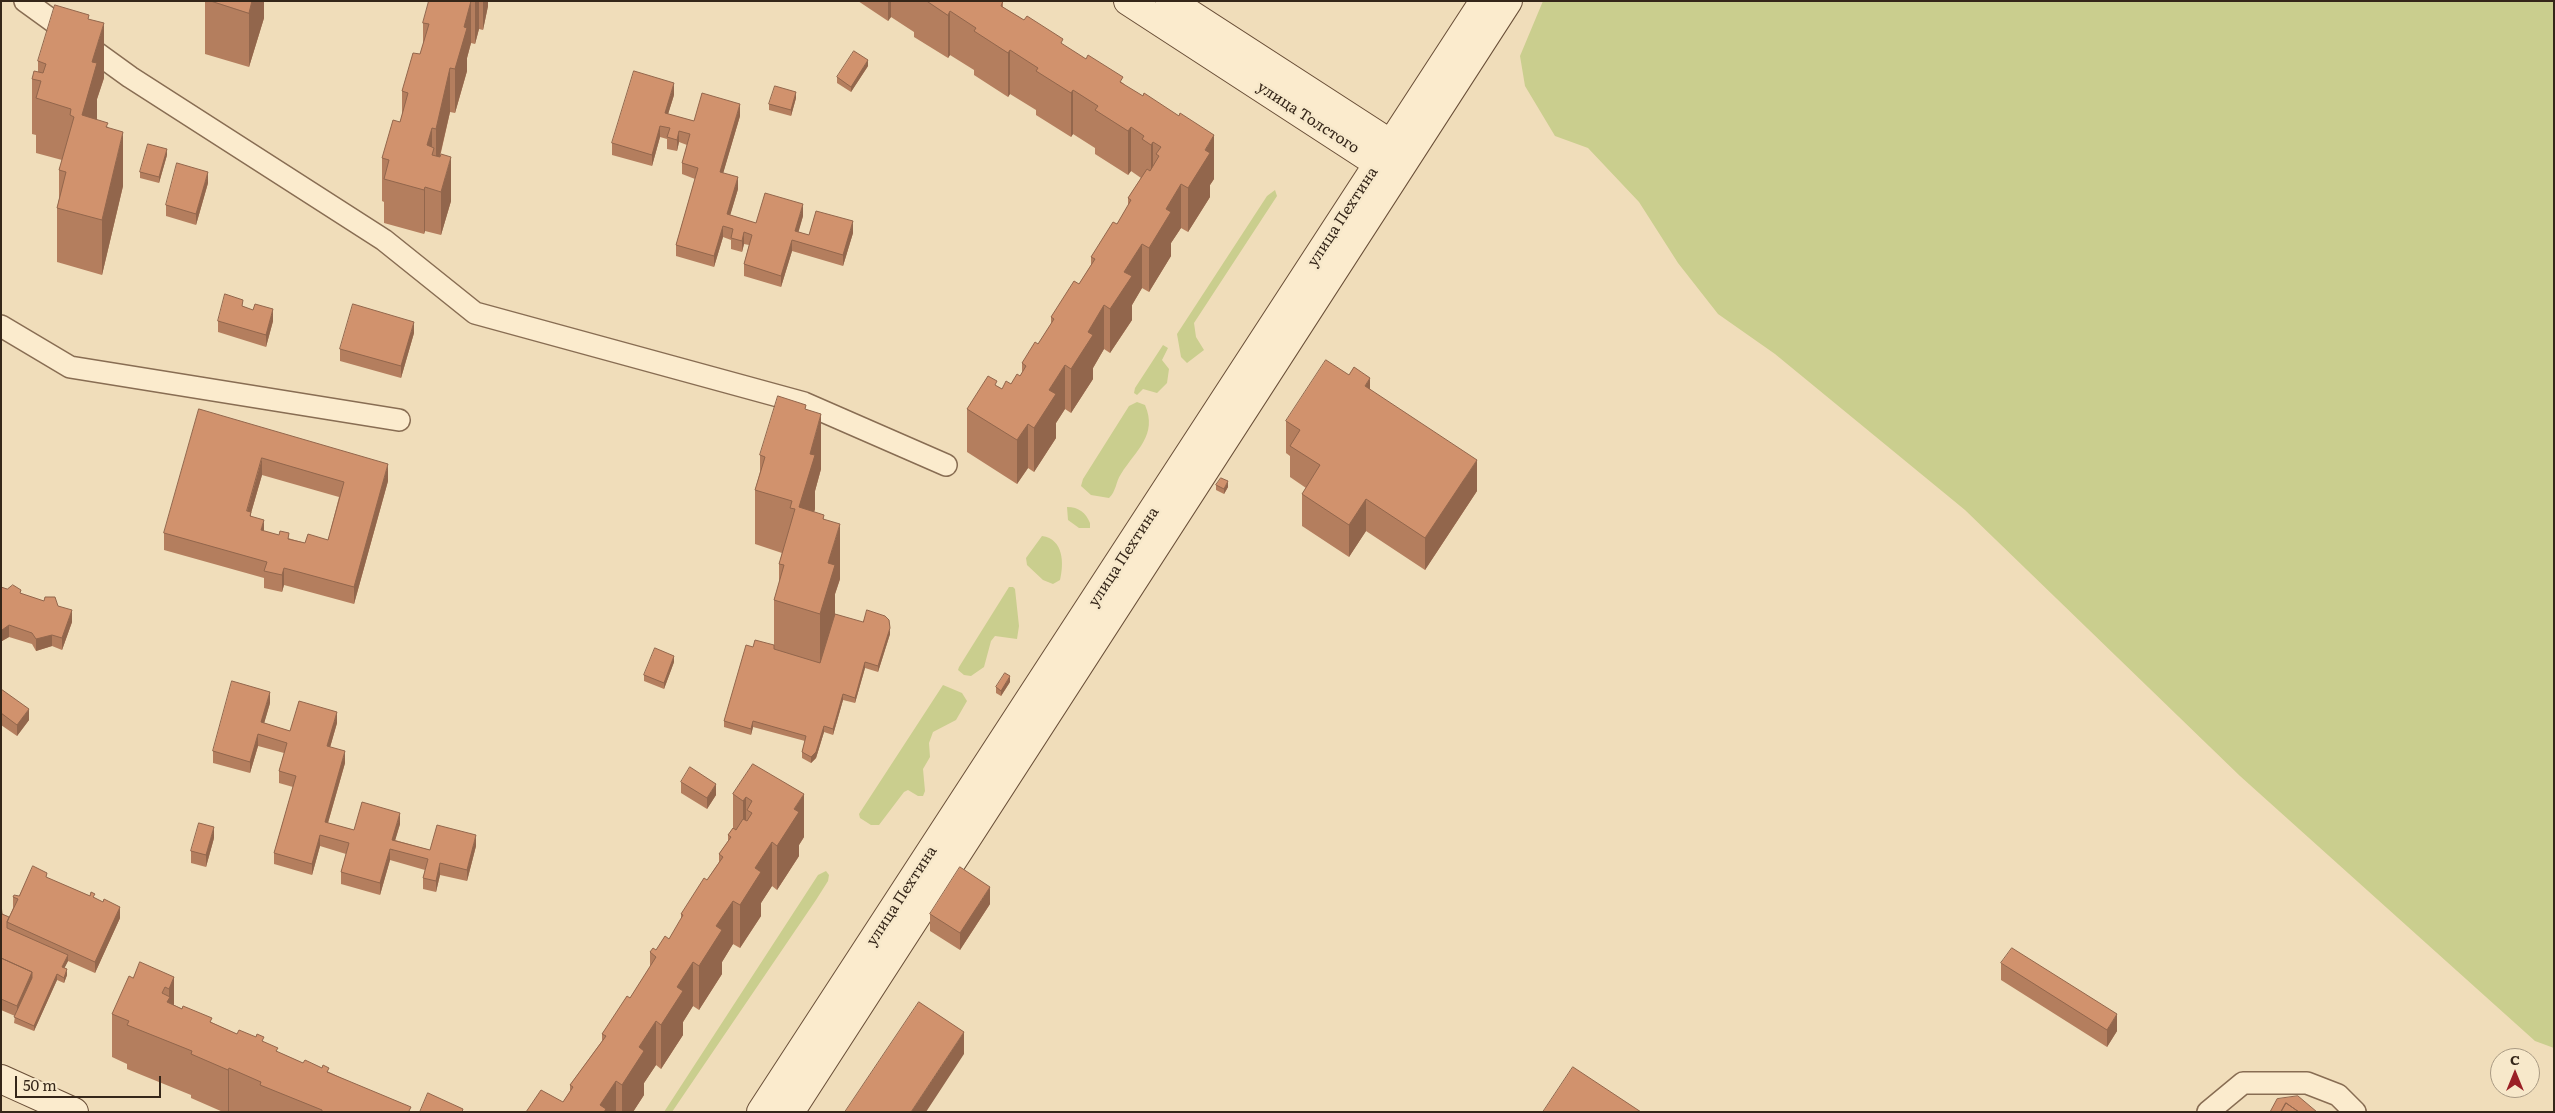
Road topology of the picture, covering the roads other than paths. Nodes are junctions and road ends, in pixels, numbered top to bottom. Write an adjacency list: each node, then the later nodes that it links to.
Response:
1 (25, 1): 9 (street)
2 (1128, 1): 6 (street, улица Толстого)
3 (1170, 1): 6 (street, улица Толстого)
4 (1484, 1): 6 (street, улица Пехтина)
5 (1508, 1): 6 (street, улица Пехтина)
6 (1390, 158): 12 (street, улица Пехтина); 13 (street, улица Пехтина)
7 (1, 326): 8 (street)
8 (399, 420)
9 (946, 465)
10 (1, 1078): 11 (street)
11 (74, 1112)
12 (761, 1112)
13 (790, 1112)
14 (2208, 1112): 15 (street)
15 (2355, 1112)

